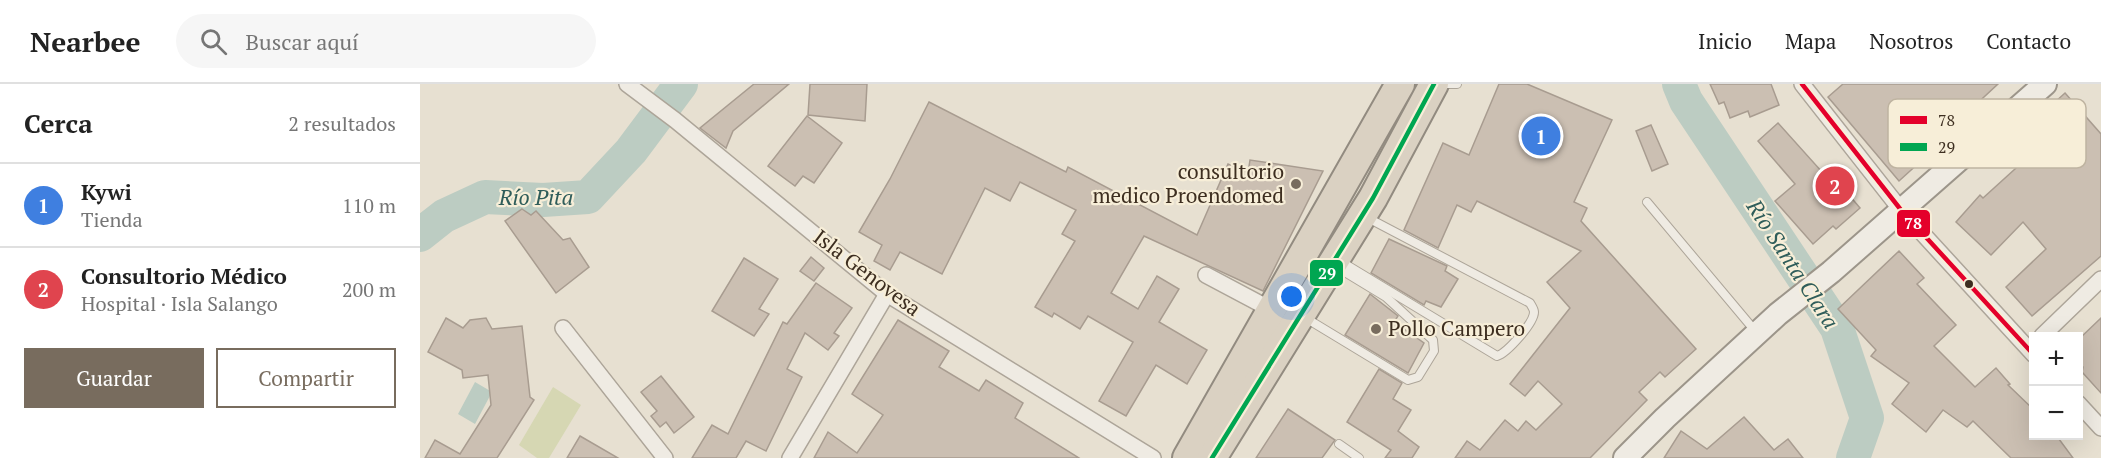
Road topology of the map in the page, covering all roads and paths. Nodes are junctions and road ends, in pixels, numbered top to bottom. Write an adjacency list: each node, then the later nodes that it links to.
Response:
1 (627, 84): 15 (street, Isla Genovesa)
2 (1400, 84): 16 (highway)
3 (1433, 84): 4 (lane); 11 (highway)
4 (1457, 84)
5 (1802, 84): 10 (street)
6 (2045, 84): 7 (main road)
7 (2028, 99)
8 (1949, 168): 10 (main road)
9 (1647, 202): 20 (lane)
10 (1901, 210): 20 (main road); 21 (street)
11 (1362, 215): 12 (highway); 12 (lane)
12 (1335, 262): 17 (highway); 17 (lane)
13 (1206, 275): 16 (street)
14 (2101, 279): 19 (street)
15 (887, 294): 26 (street); 27 (street, Isla Genovesa)
16 (1272, 310): 28 (highway)
17 (1302, 316): 29 (highway)
18 (563, 328): 25 (street)
19 (2046, 332)
20 (1757, 333): 31 (main road)
21 (2029, 347)
22 (2083, 408): 23 (street)
23 (2101, 428)
24 (1339, 444): 30 (lane)
25 (665, 458)
26 (790, 458)
27 (1153, 458)
28 (1187, 458)
29 (1212, 458)
30 (1359, 458)
31 (1625, 458)

